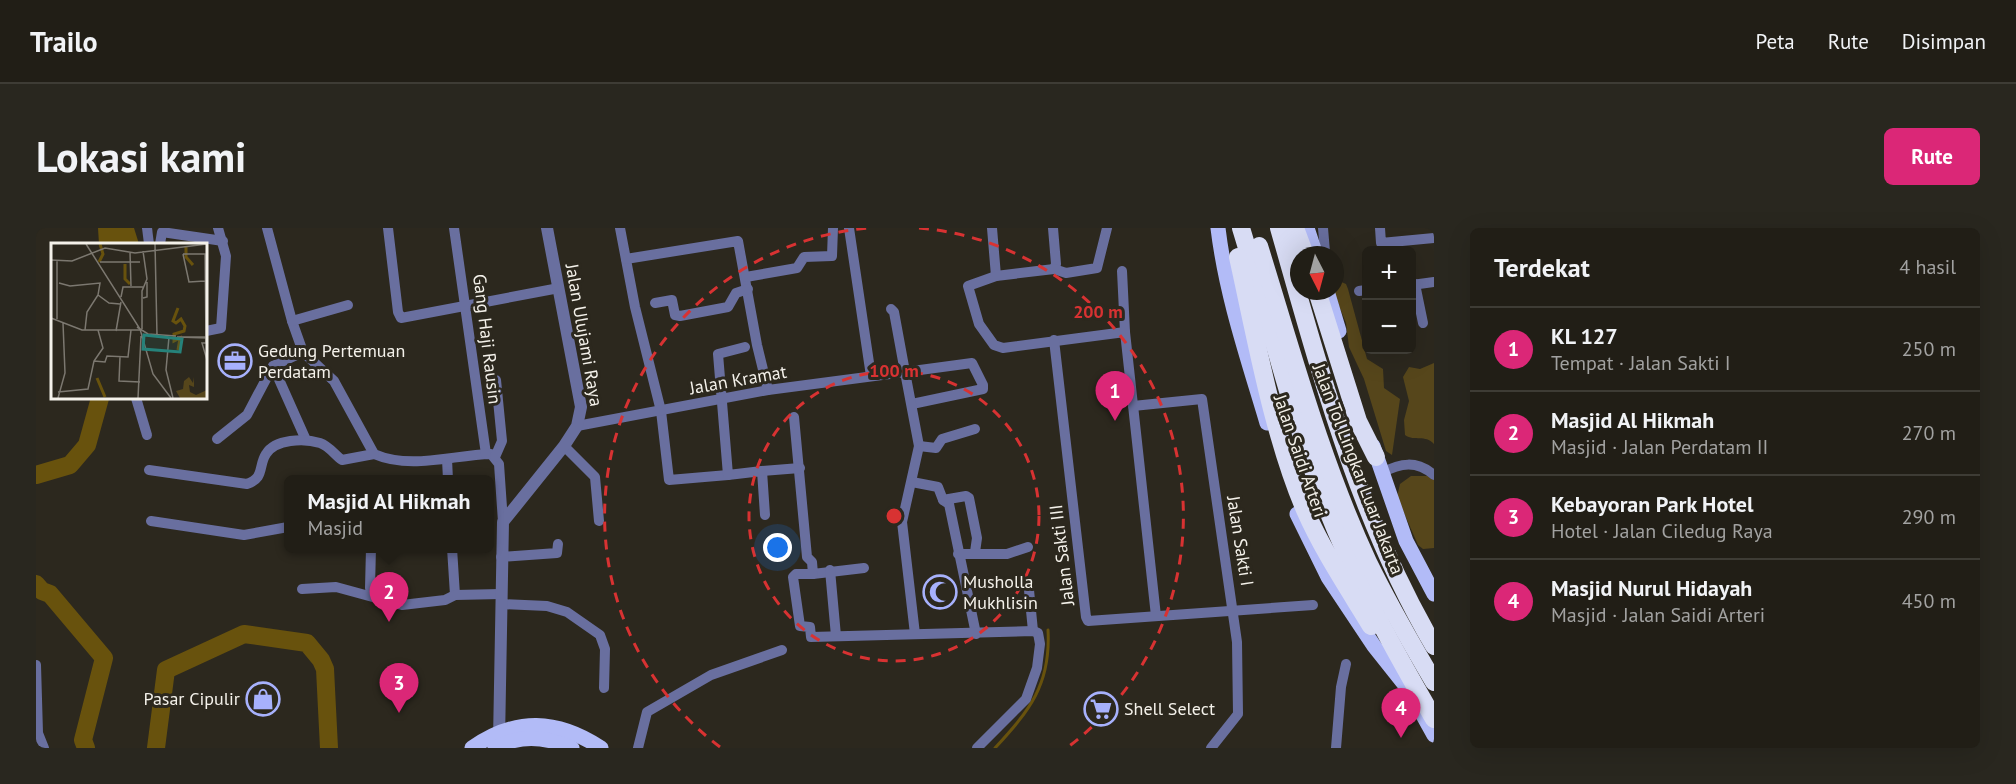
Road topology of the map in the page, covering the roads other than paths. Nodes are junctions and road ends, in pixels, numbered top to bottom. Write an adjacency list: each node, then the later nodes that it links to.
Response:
1 (147, 228): 24 (street)
2 (218, 228): 23 (street)
3 (267, 228): 45 (street)
4 (388, 228): 43 (street)
5 (454, 228): 43 (street, Gang Haji Rausin)
6 (547, 228): 36 (street, Jalan Ulujami Raya)
7 (620, 228): 29 (street)
8 (833, 228): 33 (street)
9 (849, 228): 54 (street)
10 (992, 228): 32 (street)
11 (1053, 228): 30 (street)
12 (1107, 228): 30 (street)
13 (1218, 228): 116 (main road, Jalan Saidi Arteri)
14 (1232, 228): 116 (highway)
15 (1241, 228): 117 (highway)
16 (1253, 228): 114 (highway, Jalan Tol Lingkar Luar Jakarta)
17 (1279, 228): 110 (highway, Jalan Tol Lingkar Luar Jakarta)
18 (1295, 228): 26 (highway)
19 (1307, 228): 27 (main road)
20 (1323, 228): 28 (street)
21 (1380, 228): 22 (street)
22 (1434, 238)
23 (223, 241): 25 (street); 47 (street)
24 (149, 243)
25 (160, 243)
26 (1302, 246)
27 (1316, 246)
28 (1321, 246)
29 (626, 260): 33 (street); 61 (street)
30 (1054, 269): 32 (street)
31 (1122, 272): 48 (street)
32 (996, 276): 49 (street)
33 (746, 277): 37 (street)
34 (1434, 282): 35 (street)
35 (1416, 285)
36 (559, 288): 43 (street); 63 (street, Jalan Ulujami Raya)
37 (748, 289): 41 (street); 56 (street)
38 (1416, 298): 46 (street)
39 (1320, 300): 73 (highway)
40 (1330, 300): 73 (main road)
41 (655, 303)
42 (348, 305): 45 (street)
43 (463, 308): 71 (street, Gang Haji Rausin)
44 (891, 309): 53 (street)
45 (292, 321): 51 (street)
46 (1422, 323)
47 (207, 331)
48 (1125, 332): 49 (street); 60 (street)
49 (1054, 340): 105 (street, Jalan Sakti III)
50 (745, 347): 58 (street)
51 (303, 352): 52 (street); 70 (street)
52 (273, 366): 66 (street); 67 (street)
53 (905, 372): 54 (street, Jalan Kramat); 59 (street); 59 (street, Jalan Kramat)
54 (871, 376): 56 (street, Jalan Kramat)
55 (496, 380): 71 (street)
56 (768, 390): 58 (street, Jalan Kramat)
57 (136, 399): 65 (street)
58 (723, 399): 61 (street, Jalan Kramat); 78 (street)
59 (912, 404): 69 (street)
60 (1133, 406): 104 (street, Jalan Sakti I); 105 (street)
61 (661, 411): 63 (street, Jalan Kramat); 78 (street)
62 (794, 417): 74 (street)
63 (577, 426): 68 (street, Jalan Ulujami Raya)
64 (975, 429): 69 (street)
65 (147, 435)
66 (217, 439)
67 (306, 440): 70 (street); 75 (street)
68 (564, 446): 84 (street); 85 (street, Jalan Ulujami Raya)
69 (919, 446): 80 (street)
70 (374, 454): 72 (street)
71 (491, 455): 72 (street); 85 (street, Gang Haji Rausin)
72 (447, 459): 77 (street)
73 (1379, 465): 79 (street); 100 (main road)
74 (800, 468): 76 (street); 96 (street)
75 (149, 471)
76 (762, 471): 78 (street); 82 (street)
77 (448, 475)
78 (728, 475)
79 (1434, 475)
80 (912, 482): 81 (street); 107 (street)
81 (943, 500): 89 (street); 92 (street)
82 (765, 515)
83 (151, 521): 86 (street)
84 (599, 521)
85 (503, 522): 93 (street)
86 (284, 528)
87 (558, 543): 93 (street)
88 (1028, 548): 89 (street)
89 (975, 552): 92 (street)
90 (371, 553): 99 (street)
91 (452, 553): 101 (street)
92 (958, 554): 108 (street)
93 (501, 557): 102 (street)
94 (864, 568): 95 (street)
95 (830, 570): 96 (street); 109 (street)
96 (813, 574): 109 (street)
97 (302, 590): 99 (street)
98 (1029, 590): 106 (street)
99 (370, 593): 101 (street)
100 (1434, 594)
101 (455, 595): 102 (street)
102 (501, 599): 115 (street); 119 (street)
103 (1313, 605): 104 (street, Jalan Sakti III)
104 (1234, 610): 105 (street, Jalan Sakti III); 127 (street, Jalan Sakti I)
105 (1156, 616)
106 (1033, 631): 108 (street); 126 (street)
107 (915, 634): 108 (street); 109 (street)
108 (976, 634)
109 (836, 636)
110 (1434, 646)
111 (782, 650): 125 (street)
112 (1346, 663): 128 (street)
113 (36, 665): 121 (street)
114 (1434, 682)
115 (604, 688)
116 (1409, 690): 118 (main road, Jalan Saidi Arteri)
117 (1434, 719)
118 (1434, 735)
119 (498, 743): 120 (main road); 122 (main road); 124 (main road)
120 (525, 743): 123 (main road)
121 (44, 748)
122 (472, 748)
123 (572, 748)
124 (602, 748)
125 (638, 748)
126 (977, 748)
127 (1210, 748)
128 (1336, 748)

